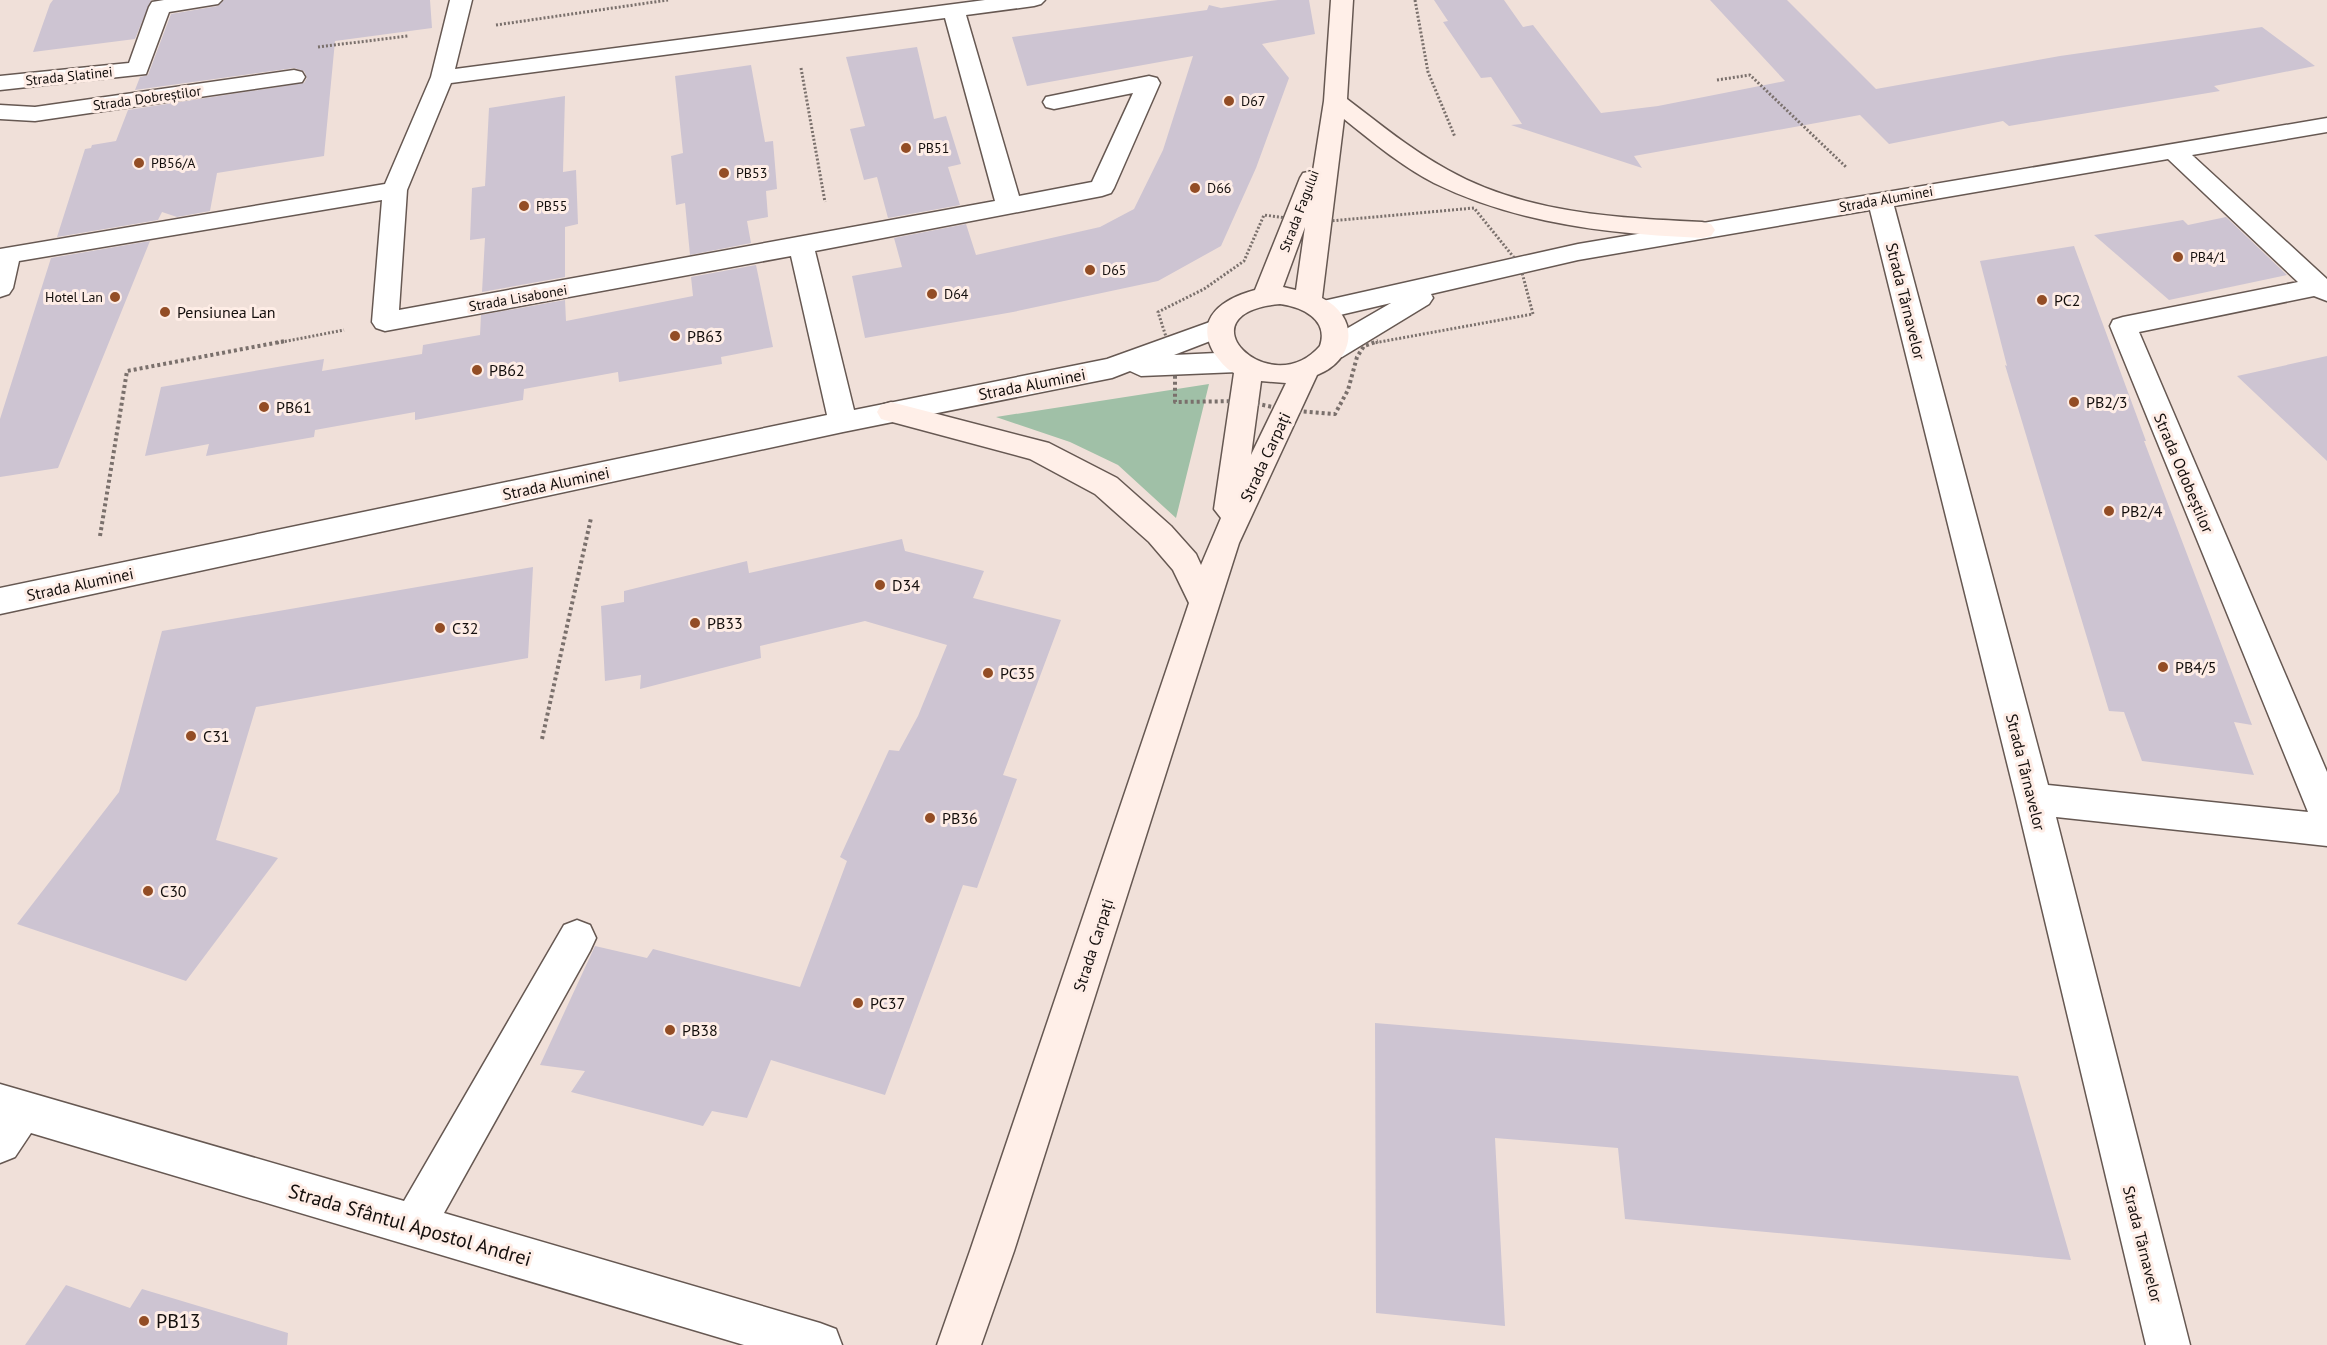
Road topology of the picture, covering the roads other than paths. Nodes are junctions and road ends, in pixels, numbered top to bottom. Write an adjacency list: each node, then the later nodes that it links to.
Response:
1 (212, 0): 5 (street)
2 (461, 0): 8 (street)
3 (1034, 0): 6 (street)
4 (1342, 0): 10 (street, Strada Fagului)
5 (161, 3): 9 (street, Strada Slatinei)
6 (954, 10): 8 (street); 18 (street)
7 (294, 77): 12 (street, Strada Dobreștilor)
8 (442, 77): 16 (street)
9 (0, 83)
10 (1335, 101): 14 (street, Strada Fagului); 19 (street)
11 (1054, 102): 18 (street, Strada Lisabonei)
12 (0, 112)
13 (2327, 125): 15 (street, Strada Aluminei)
14 (1332, 126): 24 (street, Strada Fagului); 25 (street, Strada Fagului)
15 (2172, 150): 17 (street, Strada Aluminei); 23 (street)
16 (395, 190): 20 (street, Strada Lisabonei); 22 (street)
17 (1880, 200): 19 (street, Strada Aluminei); 36 (street, Strada Târnavelor)
18 (1009, 206): 20 (street, Strada Lisabonei)
19 (1702, 230): 21 (street, Strada Aluminei)
20 (801, 246): 32 (street)
21 (1447, 282): 25 (street, Strada Aluminei); 27 (street, Strada Aluminei)
22 (0, 288)
23 (2323, 289): 37 (street, Strada Odobeștilor)
24 (1266, 296): 25 (street); 26 (street)
25 (1315, 306): 27 (street)
26 (1221, 327): 28 (street); 29 (street, Strada Aluminei)
27 (1332, 350): 30 (street)
28 (1243, 365): 29 (street, Strada Aluminei); 30 (street); 33 (street, Strada Carpați)
29 (1112, 368): 31 (street, Strada Aluminei)
30 (1306, 370): 33 (street, Strada Carpați)
31 (891, 412): 32 (street, Strada Aluminei); 35 (street)
32 (843, 422): 34 (street, Strada Aluminei)
33 (1224, 543): 35 (street, Strada Carpați)
34 (0, 601)
35 (1205, 604): 43 (street, Strada Carpați)
36 (2034, 800): 38 (street); 44 (street, Strada Târnavelor)
37 (2327, 814)
38 (2327, 830)
39 (577, 938): 41 (street)
40 (7, 1119): 41 (street, Strada Sfântul Apostol Andrei)
41 (413, 1227): 42 (street, Strada Sfântul Apostol Andrei)
42 (820, 1345)
43 (959, 1345)
44 (2168, 1345)

